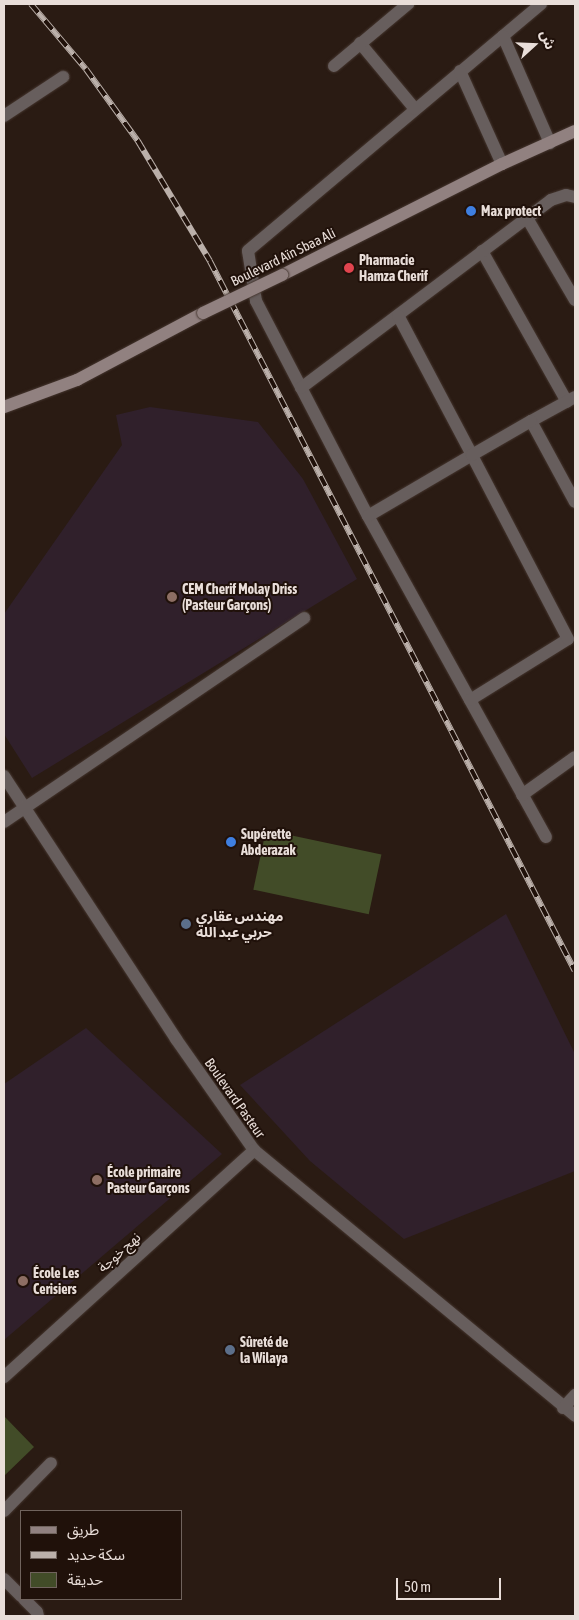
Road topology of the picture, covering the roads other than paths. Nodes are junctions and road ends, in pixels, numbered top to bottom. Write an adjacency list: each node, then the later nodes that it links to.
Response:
1 (408, 4): 4 (street)
2 (541, 4): 3 (street)
3 (503, 36): 6 (street); 11 (street)
4 (360, 43): 5 (street); 8 (street)
5 (334, 66)
6 (460, 71): 8 (street); 12 (street)
7 (63, 77): 9 (street)
8 (415, 109): 18 (street)
9 (4, 116)
10 (575, 131): 11 (main road, Boulevard Aïn Sbaa Ali)
11 (550, 143): 12 (main road, Boulevard Aïn Sbaa Ali)
12 (502, 164): 20 (main road, Boulevard Aïn Sbaa Ali, bridge)
13 (575, 197): 14 (street)
14 (527, 218): 15 (street); 16 (street)
15 (482, 251): 17 (street); 19 (street)
16 (575, 300)
17 (398, 315): 18 (street); 22 (street)
18 (301, 388): 24 (street)
19 (571, 399): 21 (street)
20 (4, 407)
21 (531, 421): 22 (street); 23 (street)
22 (472, 455): 24 (street); 26 (street)
23 (575, 502)
24 (368, 516): 27 (street)
25 (304, 618): 31 (street)
26 (572, 644): 27 (street)
27 (470, 700): 30 (street)
28 (575, 757): 30 (street)
29 (4, 776): 31 (street, Boulevard Pasteur)
30 (522, 795): 33 (street)
31 (24, 807): 32 (street); 34 (street, Boulevard Pasteur)
32 (4, 822)
33 (546, 837)
34 (254, 1150): 35 (street, نهج خوجة); 37 (street, Boulevard Pasteur)
35 (4, 1377)
36 (575, 1395): 37 (street)
37 (563, 1408): 38 (street, Boulevard Pasteur)
38 (575, 1416)
39 (51, 1463): 40 (street)
40 (4, 1511)
41 (4, 1579): 42 (street)
42 (20, 1596)
43 (24, 1600): 44 (street)
44 (38, 1616)

